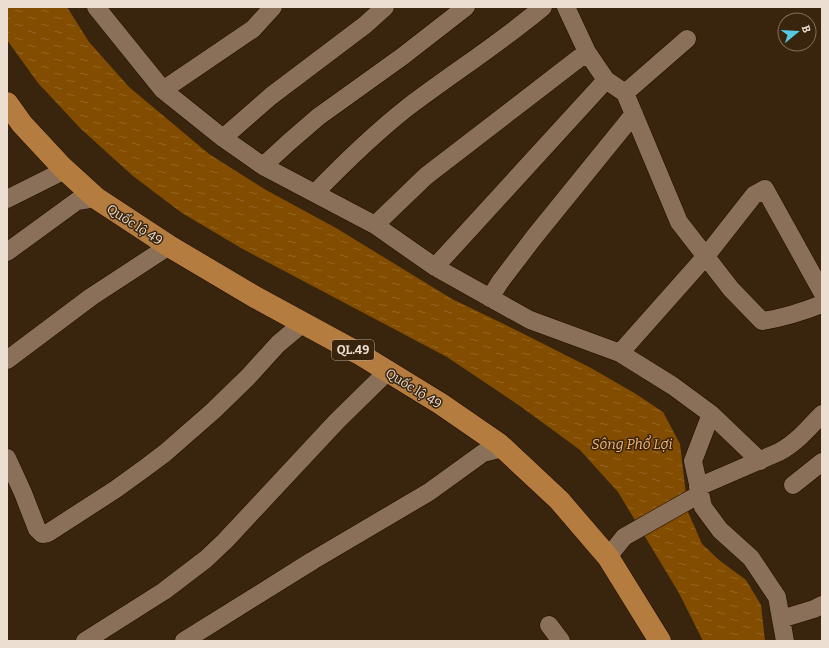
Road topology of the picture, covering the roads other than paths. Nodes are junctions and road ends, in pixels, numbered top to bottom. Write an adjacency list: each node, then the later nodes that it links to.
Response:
1 (96, 7): 10 (street)
2 (273, 7): 10 (street)
3 (385, 7): 14 (street)
4 (466, 7): 15 (street)
5 (543, 7): 17 (street)
6 (566, 7): 8 (street)
7 (687, 39): 11 (street)
8 (587, 52): 9 (street); 20 (street)
9 (606, 80): 11 (street); 24 (street)
10 (163, 90): 14 (street)
11 (625, 93): 13 (street)
12 (7, 103): 16 (highway, Quốc lộ 49 / QL.49)
13 (634, 114): 23 (street); 26 (street)
14 (223, 138): 15 (street)
15 (263, 166): 17 (street)
16 (65, 170): 18 (highway, Quốc lộ 49 / QL.49); 19 (street)
17 (315, 193): 20 (street)
18 (96, 198): 21 (highway, Quốc lộ 49 / QL.49); 22 (street)
19 (7, 199)
20 (375, 225): 24 (street)
21 (169, 246): 28 (highway, Quốc lộ 49 / QL.49); 30 (street)
22 (7, 252)
23 (706, 256): 25 (street); 27 (street); 29 (street)
24 (434, 267): 26 (street)
25 (822, 292)
26 (490, 298): 29 (street)
27 (822, 304)
28 (303, 323): 31 (highway, Quốc lộ 49 / QL.49); 35 (street)
29 (620, 353): 32 (street)
30 (7, 360)
31 (388, 371): 34 (highway, Quốc lộ 49 / QL.49); 44 (street)
32 (711, 414): 36 (street); 39 (street)
33 (822, 414): 36 (street)
34 (503, 448): 40 (highway, Quốc lộ 49 / QL.49); 45 (street)
35 (7, 458)
36 (760, 461): 39 (street)
37 (822, 462): 38 (street)
38 (793, 485)
39 (697, 494): 40 (street); 42 (street)
40 (608, 557): 47 (highway, Quốc lộ 49 / QL.49)
41 (822, 605): 42 (street)
42 (781, 619): 48 (street)
43 (549, 625): 46 (street)
44 (86, 641)
45 (184, 641)
46 (561, 641)
47 (660, 641)
48 (785, 641)

